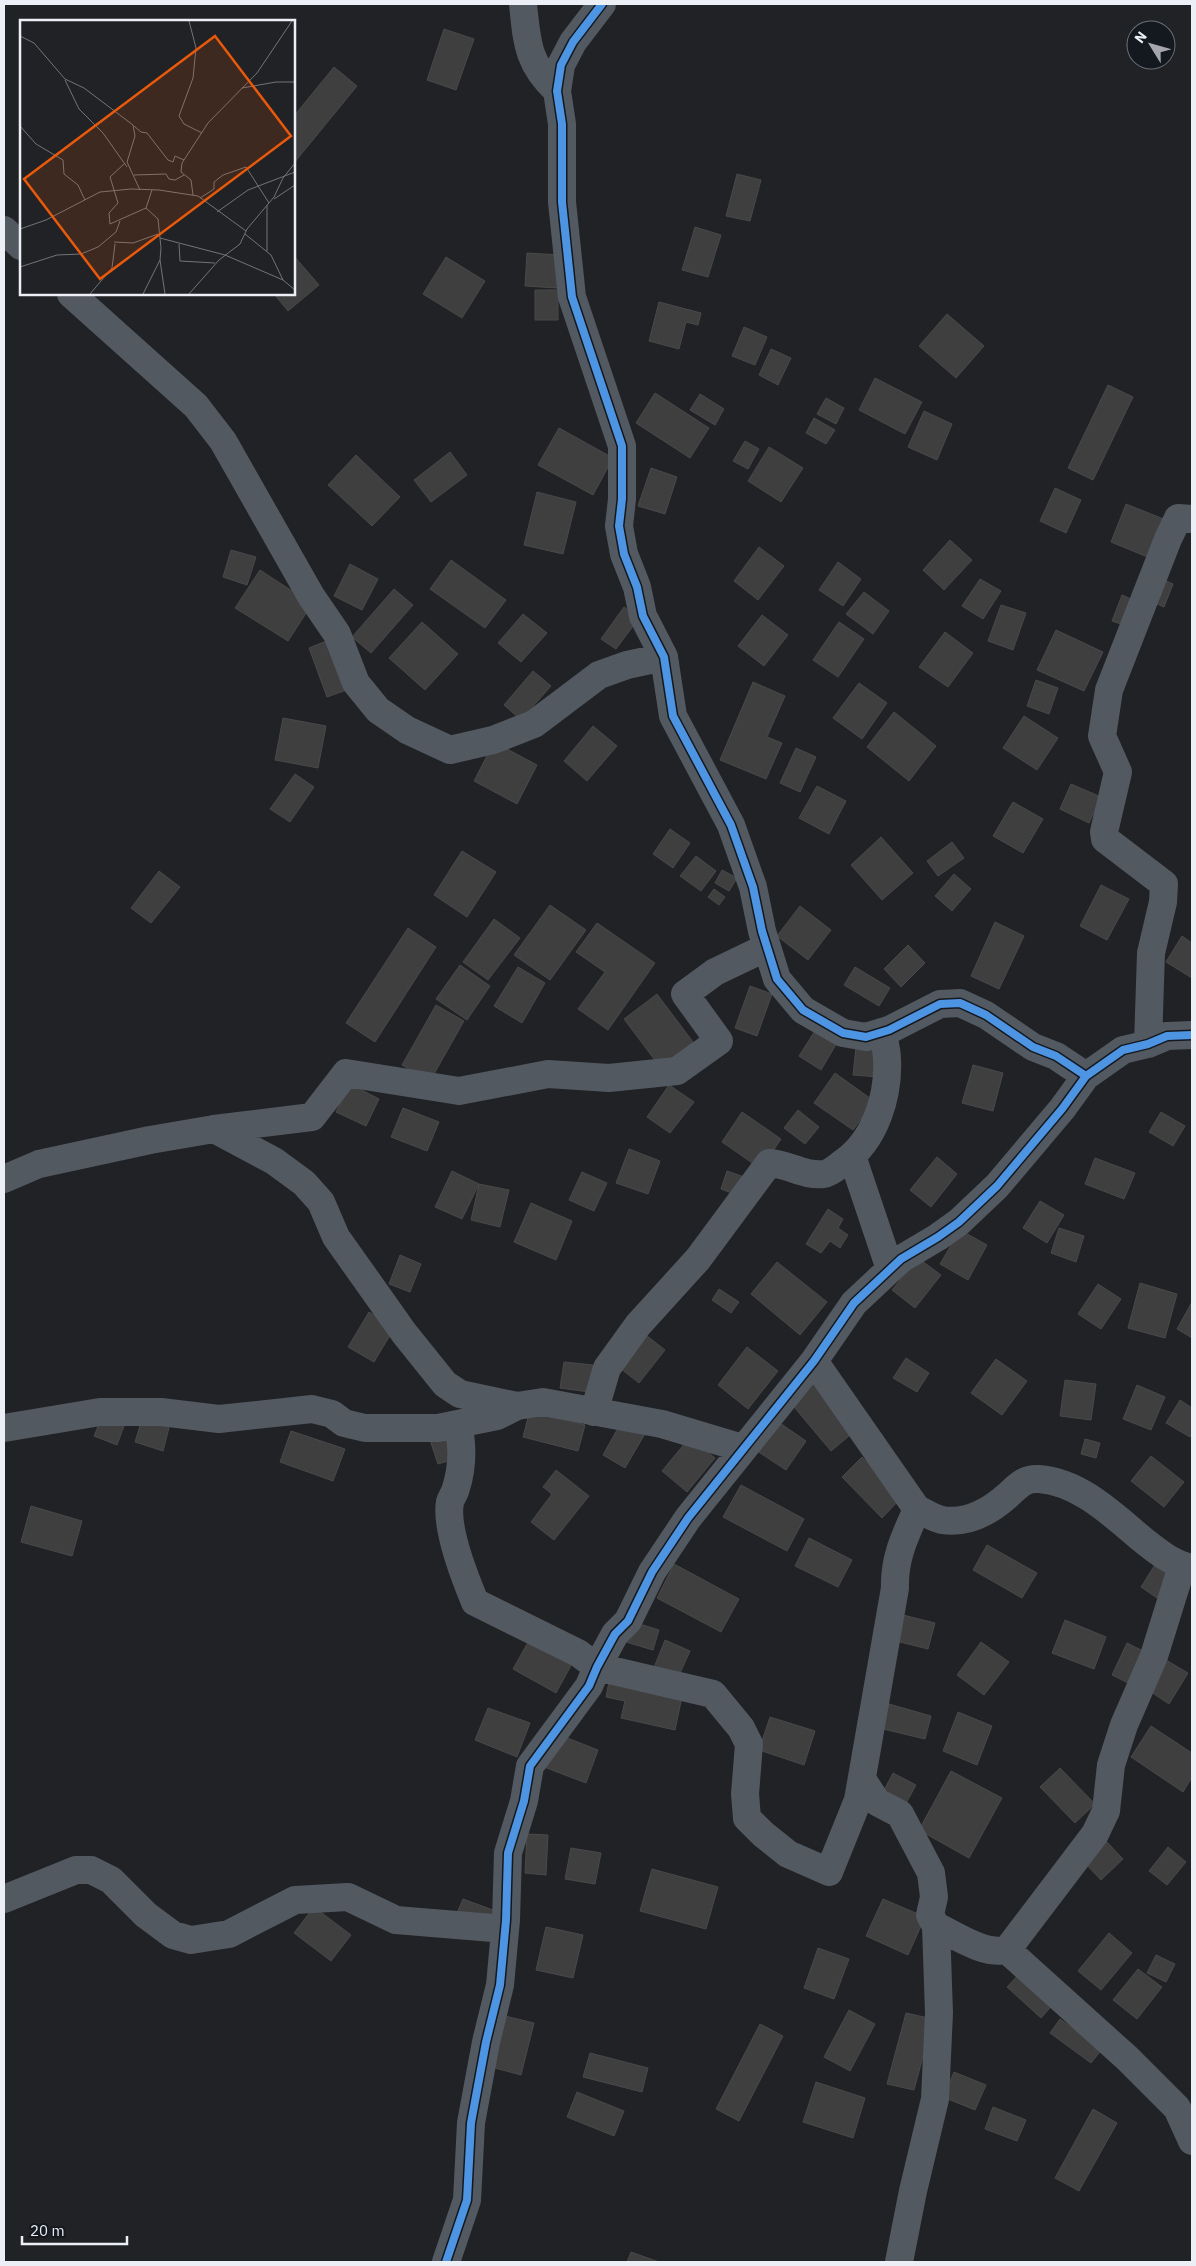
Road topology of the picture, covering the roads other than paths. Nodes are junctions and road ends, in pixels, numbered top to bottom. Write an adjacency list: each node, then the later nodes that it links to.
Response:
1 (523, 4): 3 (street)
2 (602, 4): 3 (street)
3 (557, 91): 8 (street)
4 (4, 230): 5 (street)
5 (20, 245)
6 (72, 295): 8 (street)
7 (1192, 519): 12 (street)
8 (664, 657): 9 (street)
9 (767, 947): 10 (street); 14 (street)
10 (882, 1032): 13 (street); 15 (street)
11 (1192, 1034): 12 (street)
12 (1148, 1044): 13 (street)
13 (1086, 1076): 17 (street)
14 (214, 1129): 16 (street); 19 (street)
15 (852, 1156): 17 (street); 20 (street)
16 (4, 1179)
17 (890, 1270): 18 (street)
18 (814, 1361): 23 (street); 24 (street)
19 (517, 1406): 20 (street); 21 (street)
20 (594, 1412): 23 (street)
21 (458, 1424): 22 (street); 26 (street)
22 (4, 1428)
23 (742, 1448): 26 (street)
24 (917, 1509): 25 (street); 27 (street)
25 (1187, 1567): 31 (street)
26 (597, 1667): 27 (street); 30 (street)
27 (862, 1779): 29 (street)
28 (4, 1899): 30 (street)
29 (936, 1926): 31 (street); 34 (street)
30 (505, 1929): 33 (street)
31 (1007, 1950): 32 (street)
32 (1192, 2141)
33 (446, 2262)
34 (899, 2262)

